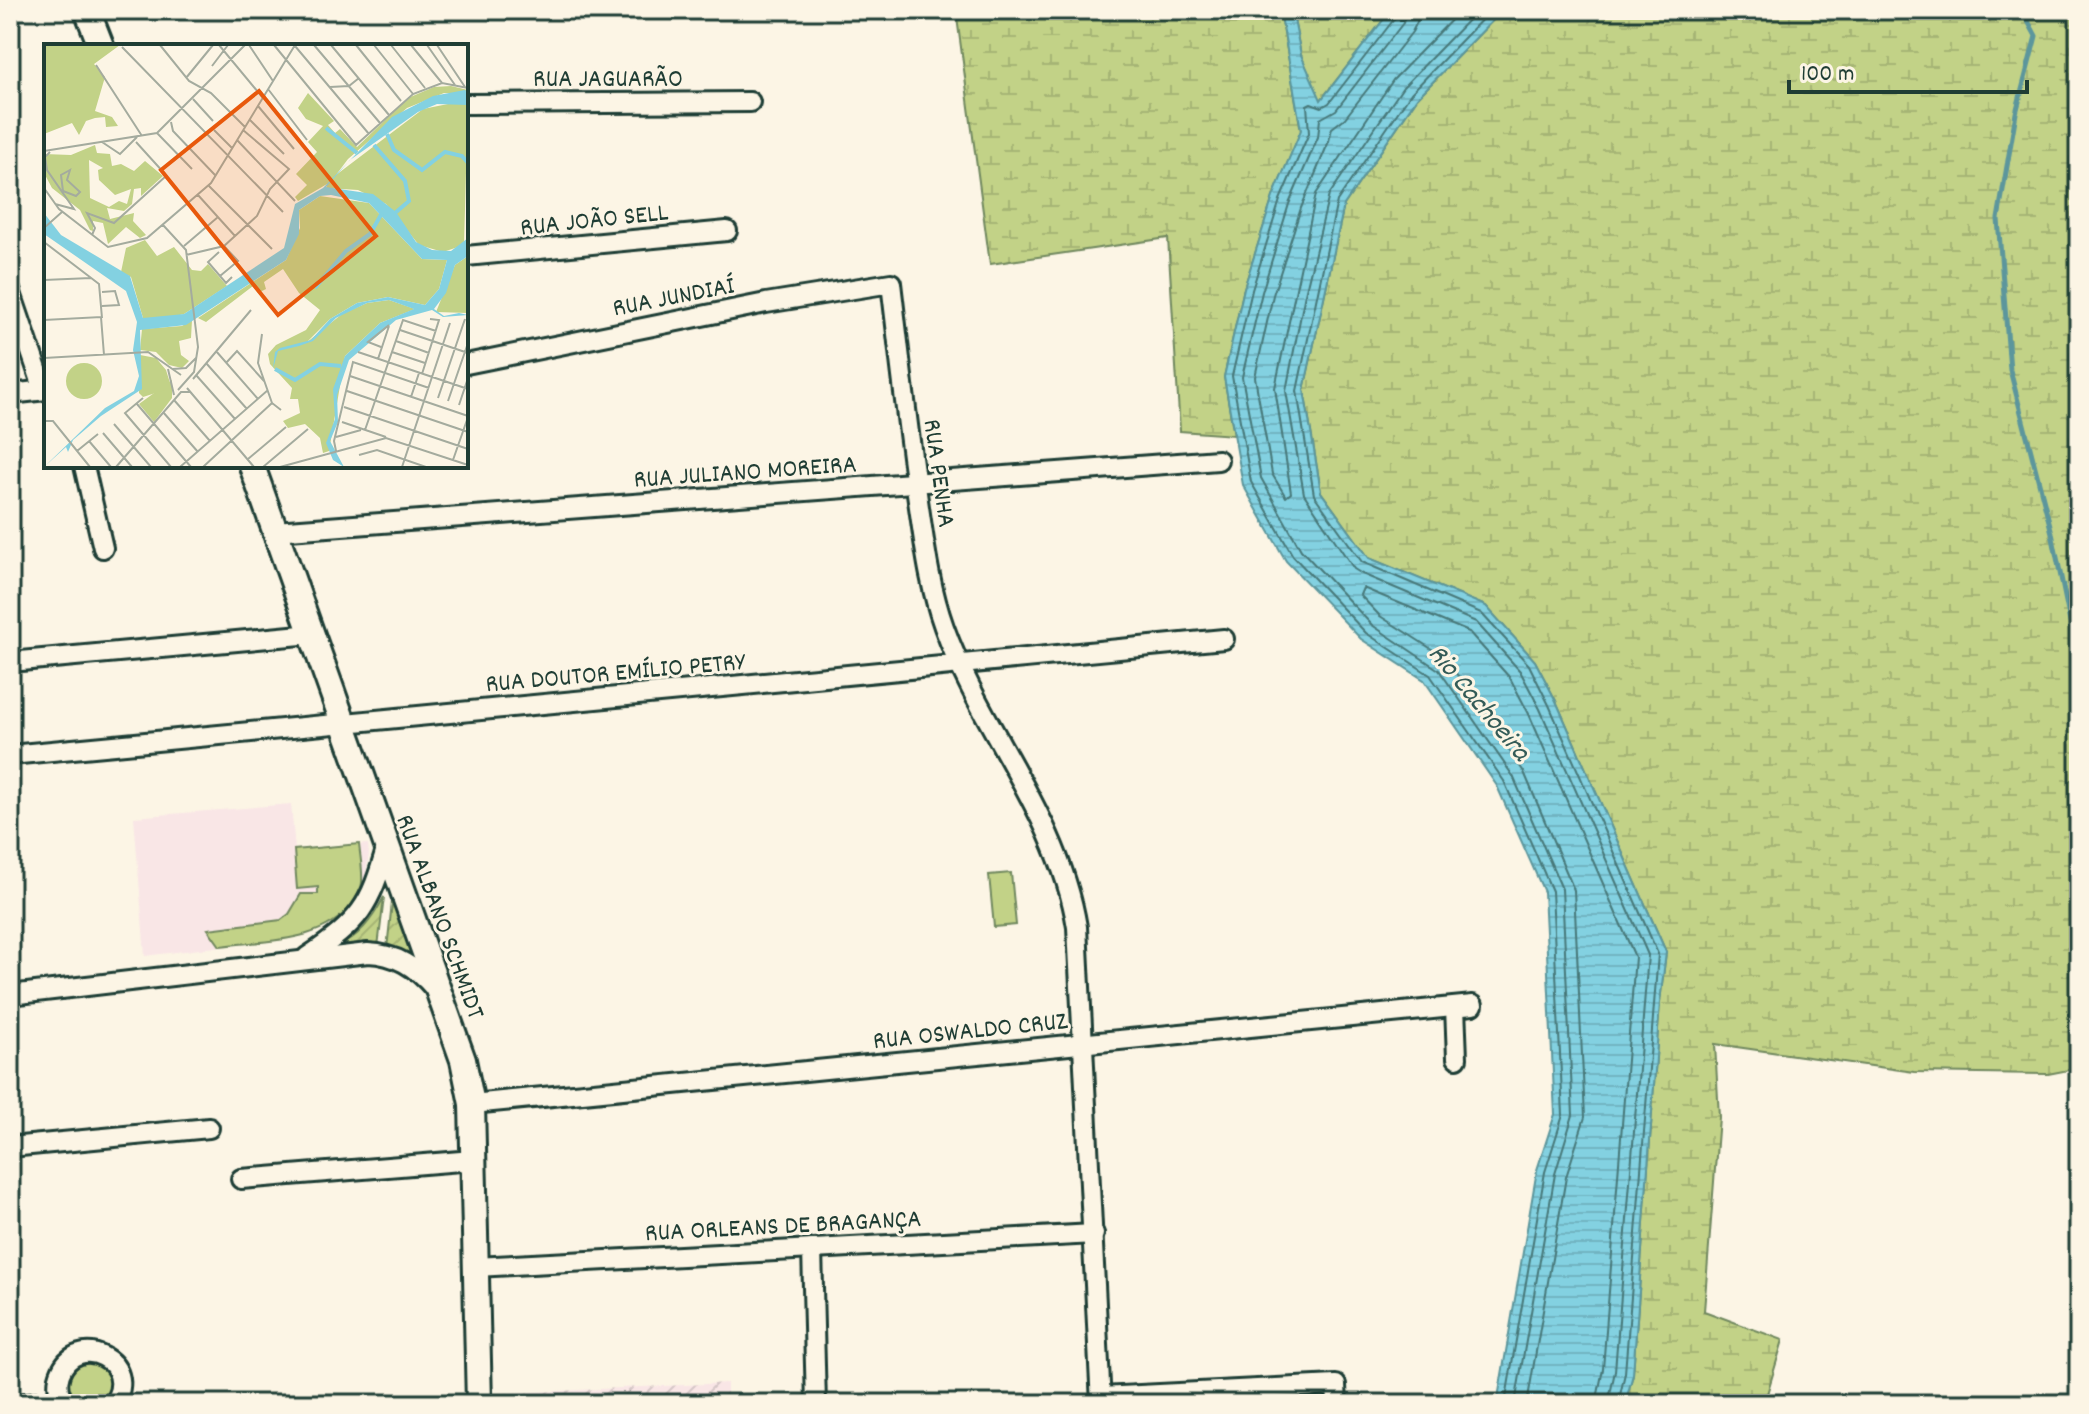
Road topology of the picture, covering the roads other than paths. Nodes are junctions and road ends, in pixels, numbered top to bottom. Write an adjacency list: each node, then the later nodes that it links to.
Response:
1 (87, 10): 2 (main road)
2 (100, 44)
3 (750, 102): 4 (street, RUA JAGUARÃO)
4 (468, 104)
5 (727, 231): 6 (street, RUA JOÃO SELL)
6 (468, 256)
7 (891, 283): 9 (street, RUA JUNDIAÍ); 16 (street, RUA PENHA)
8 (10, 290): 10 (street)
9 (468, 364)
10 (44, 387)
11 (44, 390): 12 (street)
12 (10, 394)
13 (1218, 460): 16 (street, RUA JULIANO MOREIRA)
14 (84, 468): 18 (street)
15 (253, 468): 17 (main road, RUA ALBANO SCHMIDT)
16 (915, 483): 17 (street, RUA JULIANO MOREIRA); 22 (street, RUA PENHA)
17 (275, 531): 19 (main road, RUA ALBANO SCHMIDT)
18 (103, 548)
19 (312, 634): 21 (street); 23 (main road, RUA ALBANO SCHMIDT)
20 (1224, 639): 22 (street, RUA DOUTOR EMÍLIO PETRY)
21 (21, 661)
22 (960, 664): 23 (street, RUA DOUTOR EMÍLIO PETRY); 29 (street, RUA PENHA)
23 (344, 723): 24 (street, RUA DOUTOR EMÍLIO PETRY); 25 (main road, RUA ALBANO SCHMIDT)
24 (10, 755)
25 (387, 844): 26 (street); 28 (main road, RUA ALBANO SCHMIDT)
26 (305, 958): 27 (street); 28 (street)
27 (10, 995)
28 (441, 996): 31 (main road, RUA ALBANO SCHMIDT)
29 (1084, 1044): 30 (street, RUA OSWALDO CRUZ); 31 (street, RUA OSWALDO CRUZ); 36 (street, RUA PENHA)
30 (1457, 1058)
31 (472, 1104): 34 (main road, RUA ALBANO SCHMIDT)
32 (209, 1128): 33 (street)
33 (10, 1147)
34 (473, 1160): 35 (street); 38 (main road, RUA ALBANO SCHMIDT)
35 (241, 1179)
36 (1094, 1234): 37 (street, RUA ORLEANS DE BRAGANÇA); 40 (street, RUA PENHA)
37 (812, 1249): 38 (street, RUA ORLEANS DE BRAGANÇA); 45 (street)
38 (475, 1267): 44 (main road, RUA ALBANO SCHMIDT)
39 (1336, 1395): 40 (street)
40 (1110, 1400)
41 (64, 1402): 42 (street); 43 (street)
42 (11, 1404)
43 (113, 1404)
44 (479, 1404)
45 (816, 1404)

